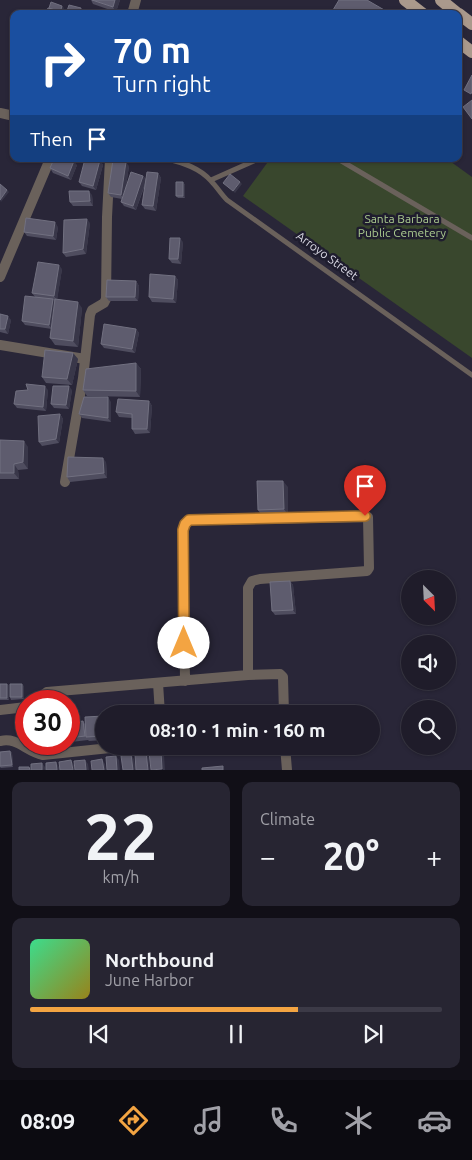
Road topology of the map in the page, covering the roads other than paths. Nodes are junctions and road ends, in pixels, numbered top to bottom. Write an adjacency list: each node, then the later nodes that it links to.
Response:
1 (405, 0): 3 (main road)
2 (441, 0): 4 (main road)
3 (418, 10)
4 (454, 10)
5 (462, 16): 6 (main road)
6 (472, 24)
7 (462, 44): 8 (main road)
8 (472, 52)
9 (49, 162): 16 (street)
10 (110, 162): 18 (street)
11 (178, 162): 14 (lane, Arroyo Street)
12 (251, 162): 14 (lane)
13 (343, 162): 15 (lane)
14 (210, 180): 19 (lane, Arroyo Street)
15 (472, 238)
16 (0, 277)
17 (0, 345): 18 (street)
18 (85, 359): 20 (street)
19 (472, 375)
20 (65, 482)
21 (248, 675): 22 (street); 22 (street); 26 (street)
22 (185, 681): 23 (street)
23 (158, 683): 24 (street); 25 (street)
24 (72, 690)
25 (159, 705)
26 (284, 705)
27 (15, 708): 28 (street)
28 (0, 710)
29 (0, 741): 30 (street)
30 (95, 750)
31 (286, 755): 32 (street)
32 (287, 770)

